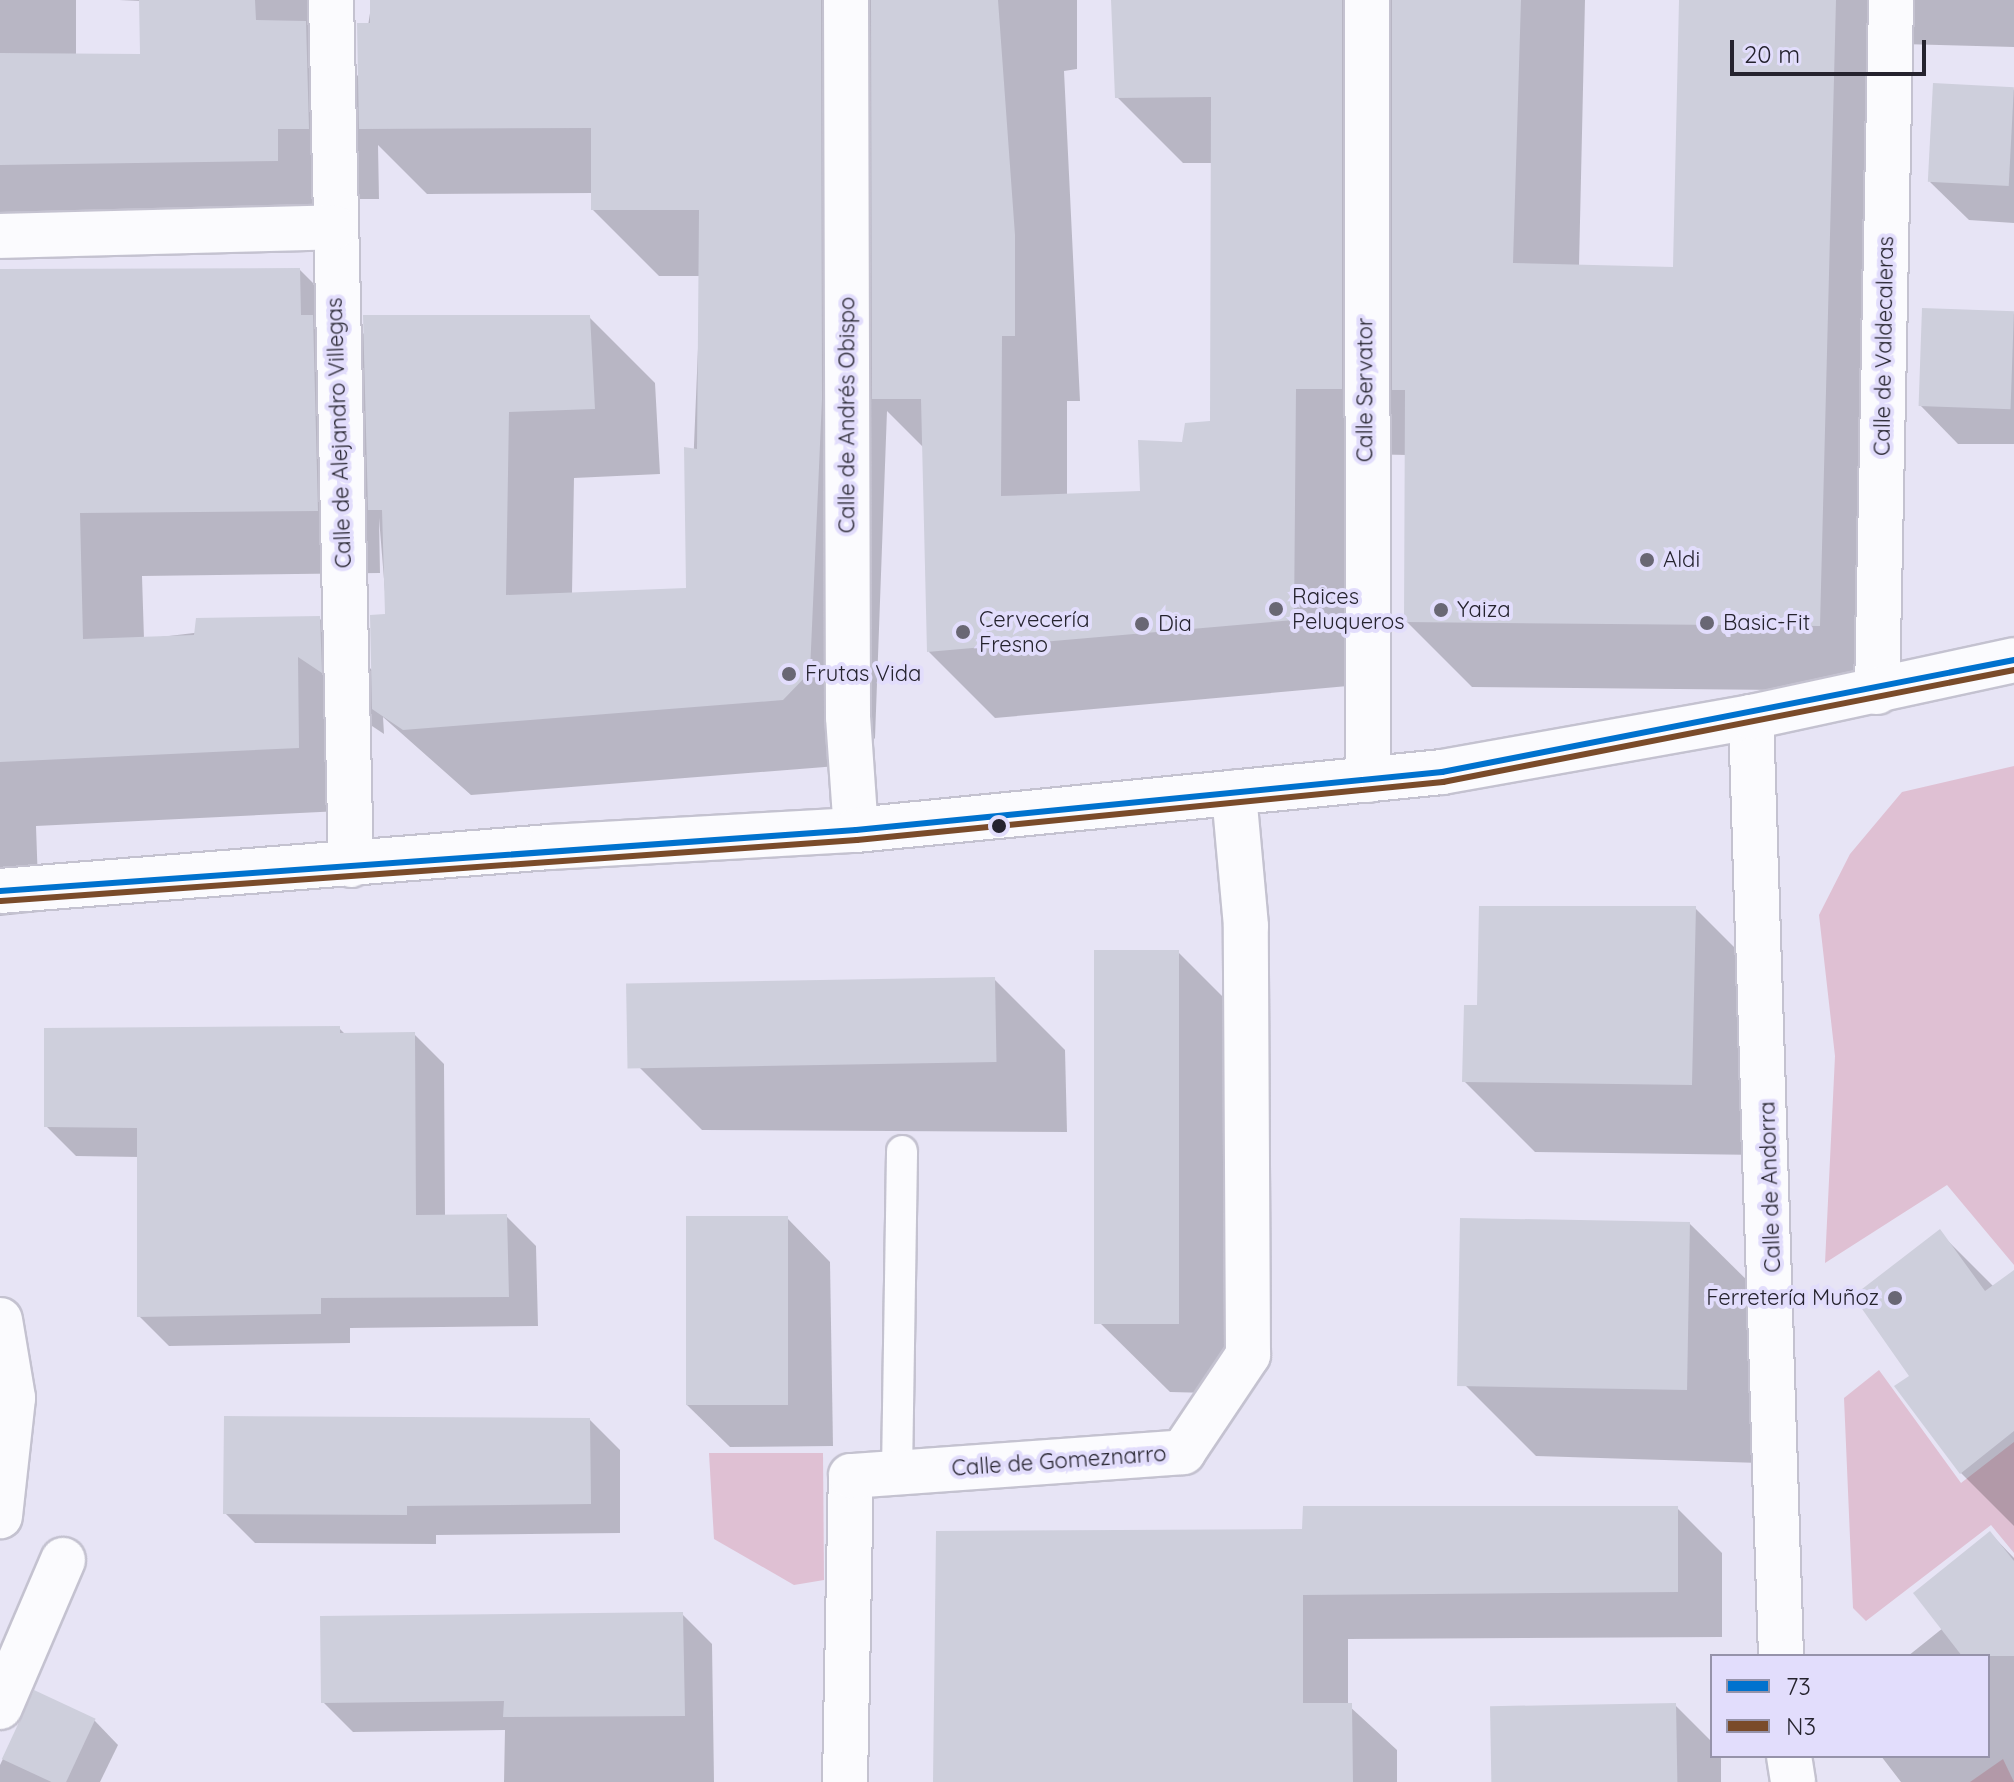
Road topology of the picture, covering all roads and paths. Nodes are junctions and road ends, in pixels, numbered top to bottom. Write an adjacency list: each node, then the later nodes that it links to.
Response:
1 (331, 0): 5 (street, Calle de Alejandro Villegas)
2 (846, 0): 12 (street, Calle de Andrés Obispo)
3 (1367, 0): 10 (street, Calle Servator)
4 (1891, 0): 8 (street, Calle de Valdecaleras)
5 (334, 227): 6 (street); 13 (street, Calle de Alejandro Villegas)
6 (0, 236)
7 (2014, 660): 8 (street)
8 (1877, 692): 9 (street)
9 (1751, 717): 10 (street); 20 (street, Calle de Andorra)
10 (1368, 780): 11 (street)
11 (1234, 793): 12 (street); 17 (street, Calle de Gomeznarro)
12 (856, 830): 13 (street)
13 (351, 865): 14 (street)
14 (0, 891)
15 (902, 1151): 17 (lane)
16 (0, 1320): 18 (street)
17 (897, 1472): 23 (street, Calle de Gomeznarro)
18 (0, 1516)
19 (63, 1560): 21 (street)
20 (1781, 1654)
21 (0, 1707)
22 (1789, 1758): 24 (street)
23 (845, 1782)
24 (1793, 1782)

